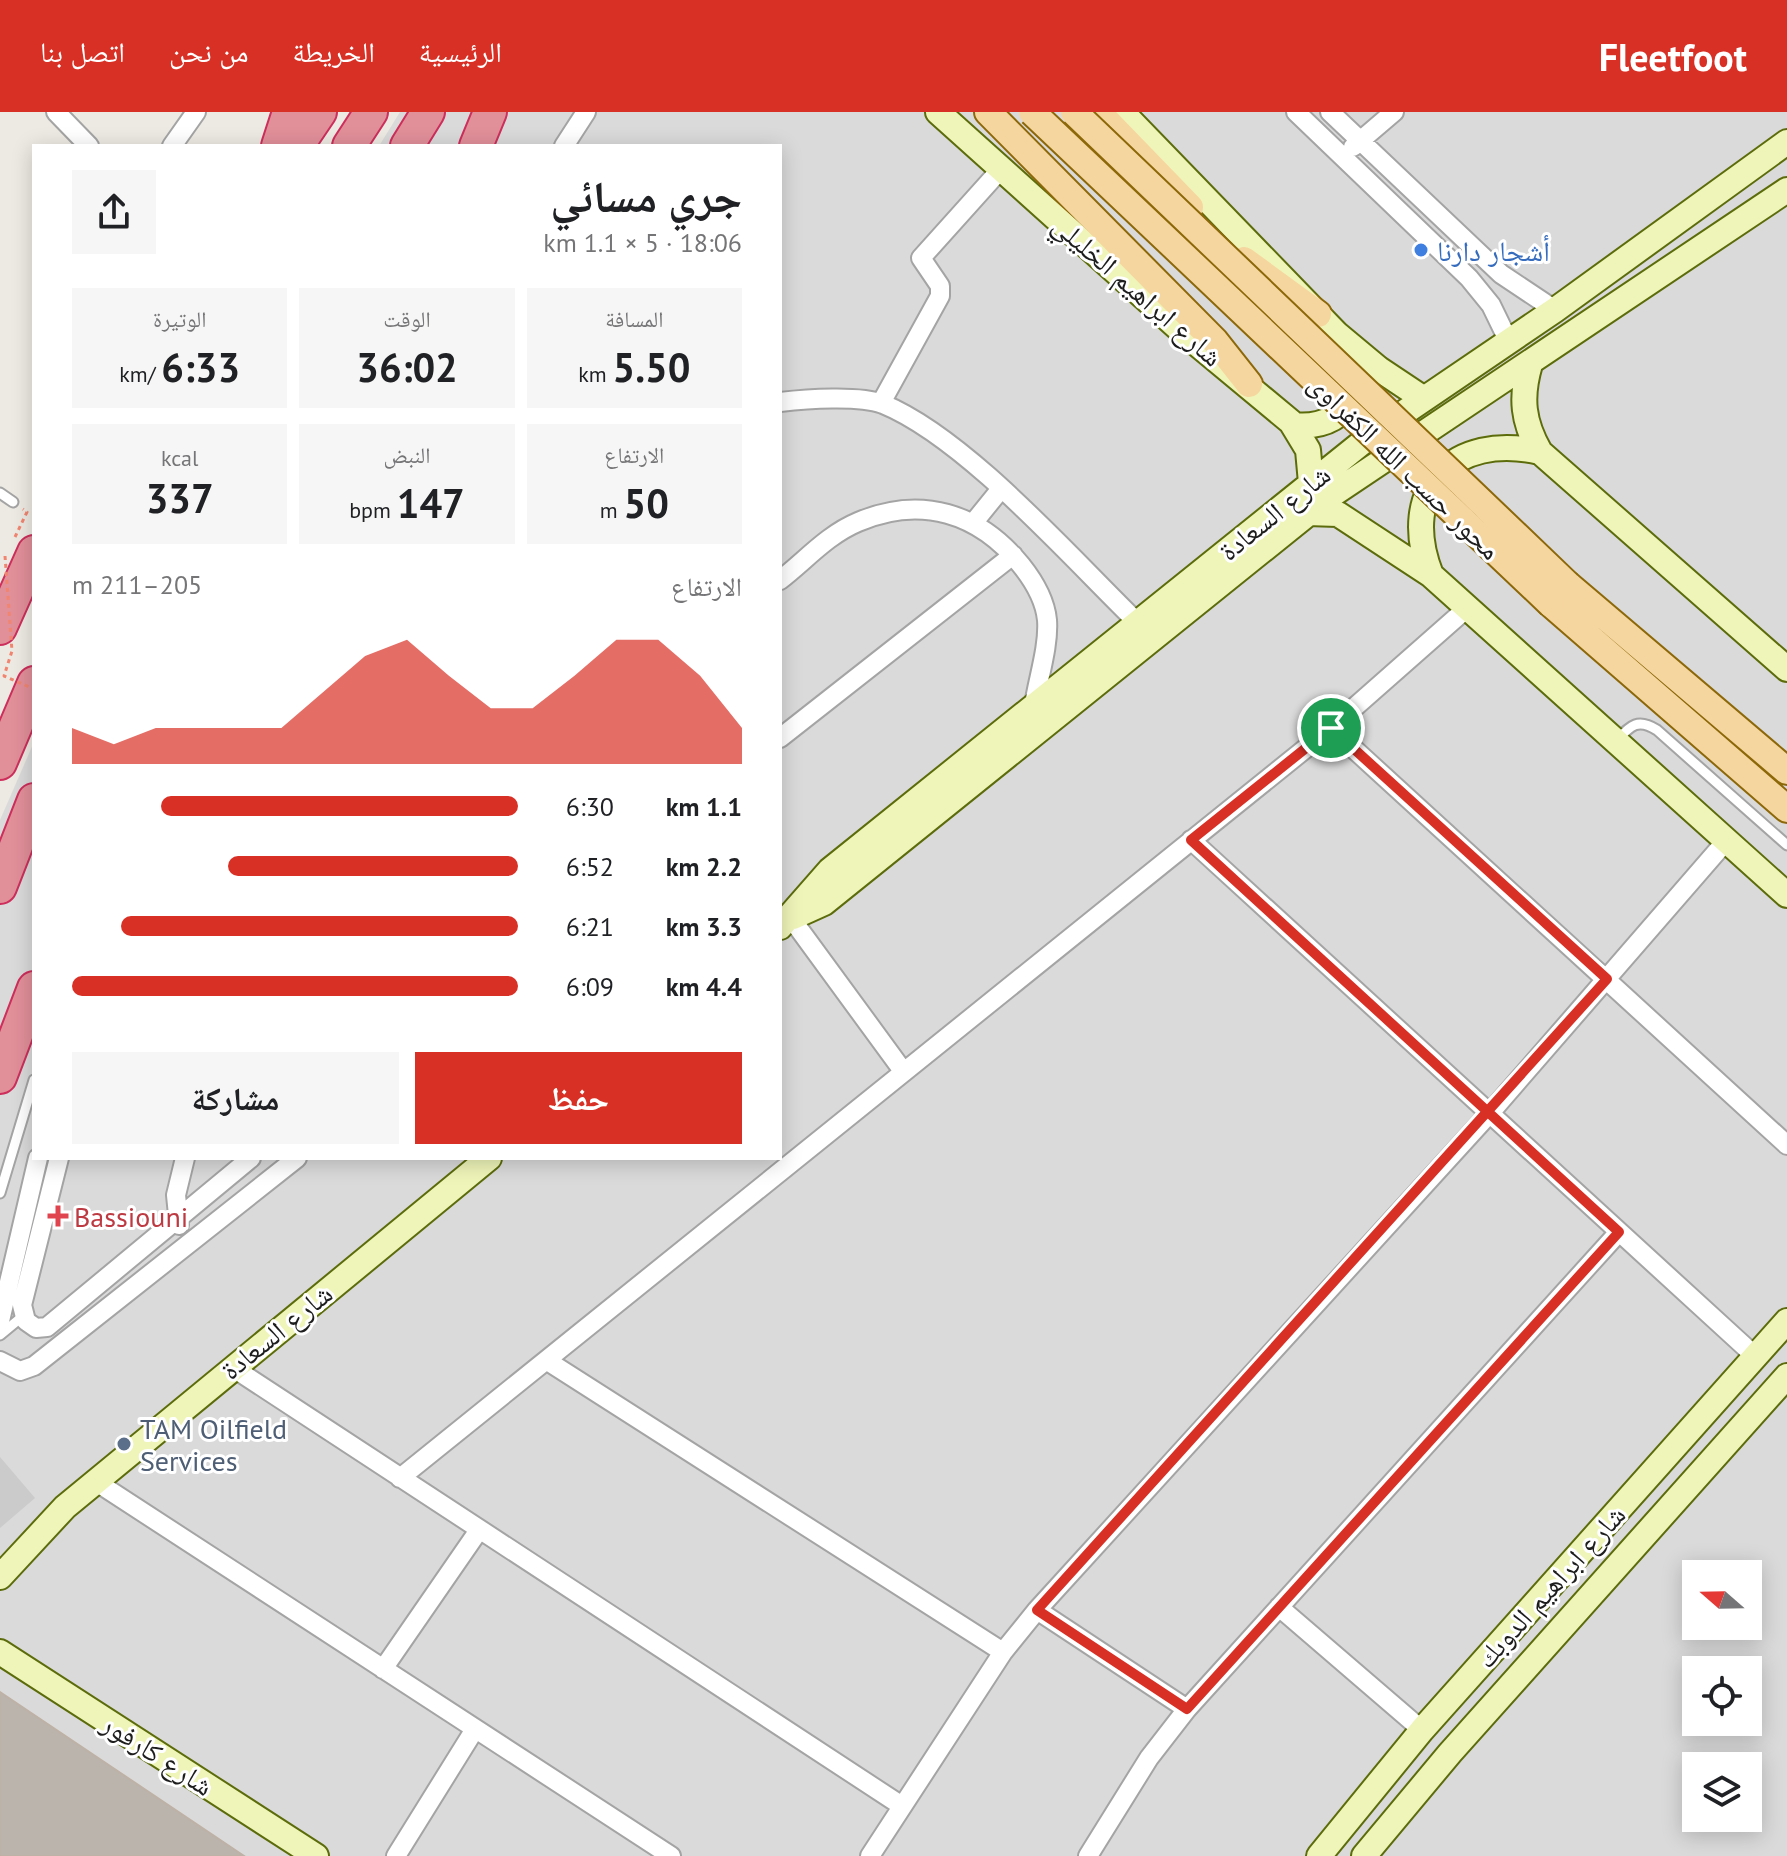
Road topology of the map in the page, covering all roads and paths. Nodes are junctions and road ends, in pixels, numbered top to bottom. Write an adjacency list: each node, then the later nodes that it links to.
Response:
1 (56, 112): 21 (street)
2 (196, 112): 22 (street)
3 (289, 112): 23 (highway)
4 (320, 112): 24 (highway)
5 (371, 112): 25 (highway)
6 (428, 112): 26 (highway)
7 (490, 112): 27 (highway)
8 (586, 112): 28 (street)
9 (938, 112): 30 (street, شارع ابراهيم الخليلي)
10 (988, 112): 37 (main road)
11 (1032, 112): 53 (main road, محور حسب الله الكفراوى, bridge)
12 (1074, 112): 53 (main road, محور حسب الله الكفراوى, bridge)
13 (1098, 112): 33 (main road)
14 (1122, 112): 33 (street)
15 (1296, 112): 18 (street)
16 (1394, 112): 19 (street)
17 (1343, 116): 18 (street); 19 (street)
18 (1324, 139): 29 (street)
19 (1360, 141): 29 (street); 32 (street)
20 (1787, 142): 32 (street, شارع السعادة)
21 (87, 144)
22 (173, 144)
23 (279, 144)
24 (298, 144)
25 (350, 144)
26 (408, 144)
27 (477, 144)
28 (565, 144)
29 (1342, 157): 34 (street)
30 (1001, 169): 37 (street, شارع ابراهيم الخليلي); 40 (street)
31 (1787, 190): 36 (street, شارع السعادة)
32 (1555, 310): 34 (street, شارع السعادة)
33 (1318, 314): 35 (street)
34 (1509, 342): 38 (street, شارع السعادة)
35 (1358, 352): 38 (street); 41 (street)
36 (1530, 364): 42 (street); 47 (street, شارع السعادة)
37 (1249, 384): 41 (street, شارع ابراهيم الخليلي)
38 (1424, 399): 43 (street, شارع السعادة)
39 (782, 402): 40 (street)
40 (881, 403): 44 (street)
41 (1293, 425): 43 (street, شارع ابراهيم الخليلي)
42 (1540, 452): 51 (street); 57 (street)
43 (1311, 483): 55 (street, شارع السعادة)
44 (1000, 490): 48 (street); 55 (street)
45 (0, 493): 46 (lane)
46 (13, 502)
47 (1307, 513): 51 (street); 73 (street, شارع السعادة)
48 (974, 522): 50 (street); 52 (street)
49 (20, 554): 56 (highway); 58 (path, bridge)
50 (1013, 555): 60 (street); 62 (street)
51 (1431, 575): 54 (street)
52 (782, 578)
53 (1559, 595): 65 (main road, محور حسب الله الكفراوى); 67 (main road, محور حسب الله الكفراوى)
54 (1466, 609): 61 (street); 63 (street)
55 (1137, 622): 60 (street, شارع السعادة)
56 (0, 628)
57 (1787, 669)
58 (32, 688)
59 (32, 688): 64 (highway)
60 (1034, 705): 73 (street, شارع السعادة)
61 (1331, 728): 68 (street); 74 (street)
62 (782, 736)
63 (1617, 740): 69 (street); 70 (lane)
64 (0, 763)
65 (1787, 771)
66 (32, 805): 71 (highway)
67 (1787, 809)
68 (1191, 840): 76 (street); 79 (street)
69 (1726, 841): 72 (street); 74 (street)
70 (1787, 845)
71 (0, 887)
72 (1787, 895)
73 (786, 922): 76 (street)
74 (1607, 979): 79 (street); 80 (street)
75 (32, 993): 77 (highway)
76 (903, 1071): 96 (street)
77 (0, 1077)
78 (32, 1087): 87 (lane)
79 (1490, 1113): 89 (street); 105 (street)
80 (1787, 1145)
81 (38, 1160): 92 (street)
82 (58, 1160): 91 (street)
83 (185, 1160): 88 (street)
84 (249, 1160): 88 (street)
85 (294, 1160): 90 (street)
86 (479, 1161): 98 (street, شارع السعادة)
87 (0, 1193)
88 (175, 1221): 90 (street); 91 (street)
89 (1619, 1232): 95 (street); 104 (street)
90 (192, 1242): 97 (street)
91 (23, 1316): 94 (lane)
92 (0, 1321)
93 (1787, 1321): 95 (street, شارع ابراهيم الدوبك)
94 (0, 1335)
95 (1755, 1356): 111 (street, شارع ابراهيم الدوبك)
96 (549, 1362): 100 (street); 107 (street)
97 (2, 1365)
98 (232, 1367): 100 (street); 101 (street, شارع السعادة)
99 (1787, 1376): 119 (street, شارع ابراهيم الدوبك)
100 (400, 1478): 102 (street)
101 (95, 1481): 103 (street, شارع السعادة); 108 (street)
102 (479, 1530): 108 (street); 112 (street)
103 (0, 1577)
104 (1279, 1607): 109 (street); 111 (street)
105 (1037, 1610): 107 (street); 109 (street)
106 (0, 1652): 113 (street, شارع كارفور)
107 (1003, 1652): 112 (street)
108 (383, 1669): 110 (street)
109 (1187, 1709): 117 (street)
110 (475, 1729): 114 (street); 115 (street)
111 (1422, 1730): 118 (street, شارع ابراهيم الدوبك)
112 (902, 1806): 116 (street)
113 (316, 1856)
114 (396, 1856)
115 (671, 1856)
116 (870, 1856)
117 (1088, 1856)
118 (1319, 1856)
119 (1364, 1856)

